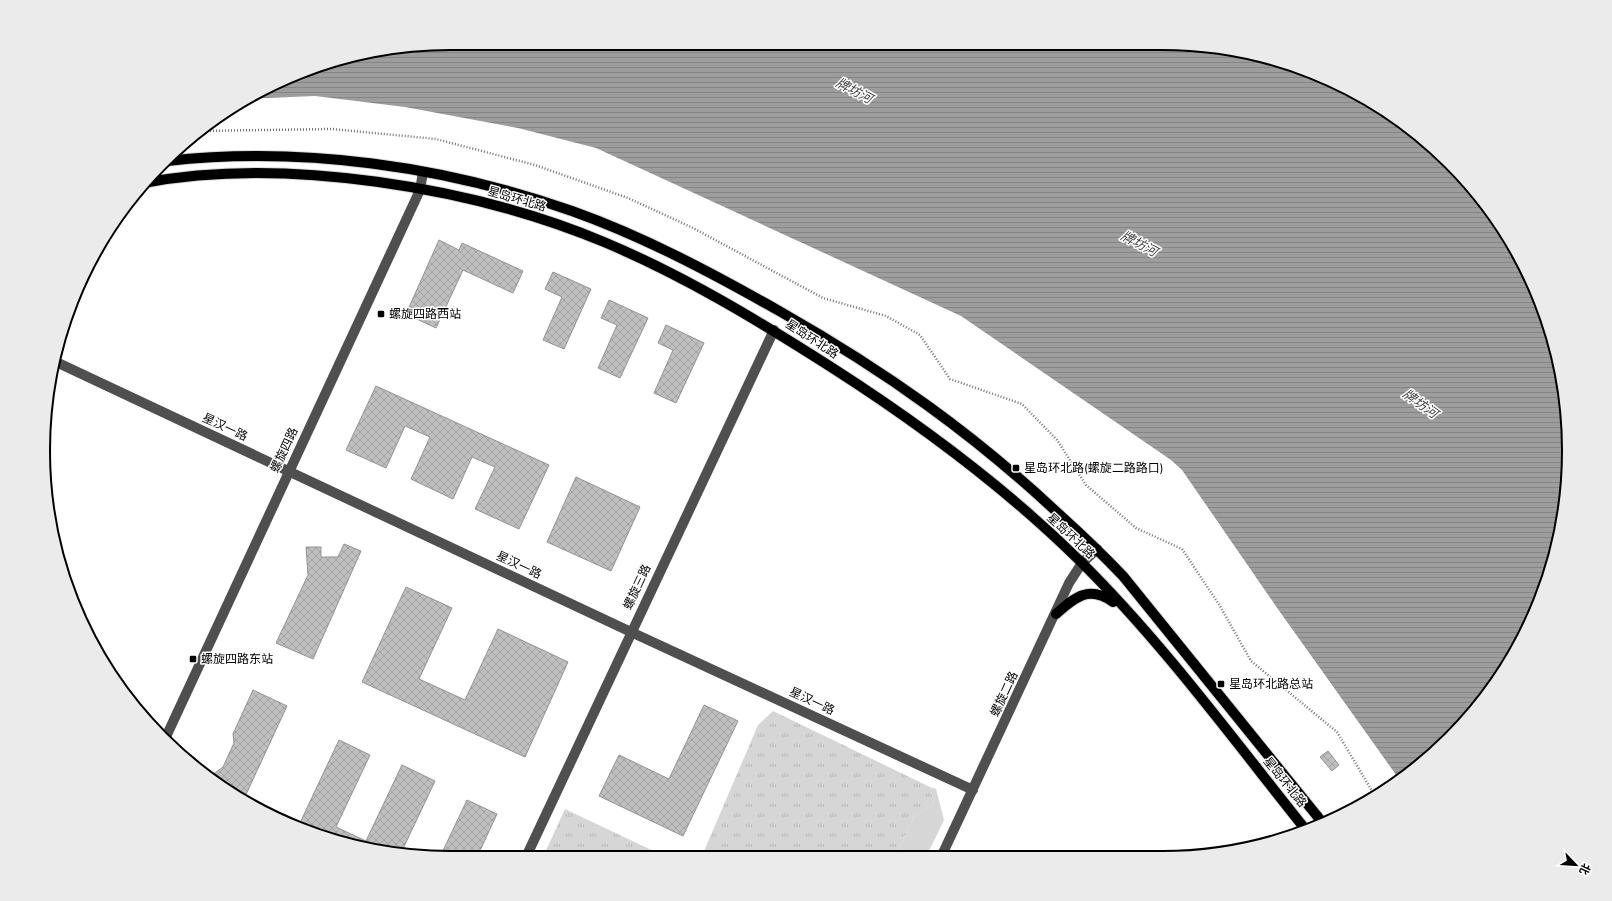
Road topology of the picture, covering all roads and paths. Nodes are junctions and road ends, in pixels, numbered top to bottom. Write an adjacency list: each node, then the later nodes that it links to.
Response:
1 (174, 160): 2 (main road, 星岛环北路)
2 (423, 172): 4 (street, 螺旋四路); 8 (main road, 星岛环北路)
3 (153, 181): 4 (main road, 星岛环北路)
4 (420, 190): 5 (main road, 星岛环北路); 7 (street, 螺旋四路)
5 (774, 330): 9 (main road, 星岛环北路); 12 (street, 螺旋三路)
6 (60, 364): 7 (street, 星汉一路)
7 (288, 471): 12 (street, 星汉一路); 13 (street, 螺旋四路)
8 (1098, 549): 9 (street, 螺旋二路); 15 (main road, 星岛环北路)
9 (1082, 563): 10 (main road, 星岛环北路); 11 (street, 螺旋二路)
10 (1126, 612): 11 (main road); 16 (main road, 星岛环北路)
11 (1056, 614): 14 (street, 螺旋二路)
12 (631, 632): 14 (street, 星汉一路); 17 (street, 螺旋三路)
13 (167, 734)
14 (973, 790): 18 (street, 螺旋二路)
15 (1320, 819)
16 (1302, 826)
17 (529, 851)
18 (944, 851)

